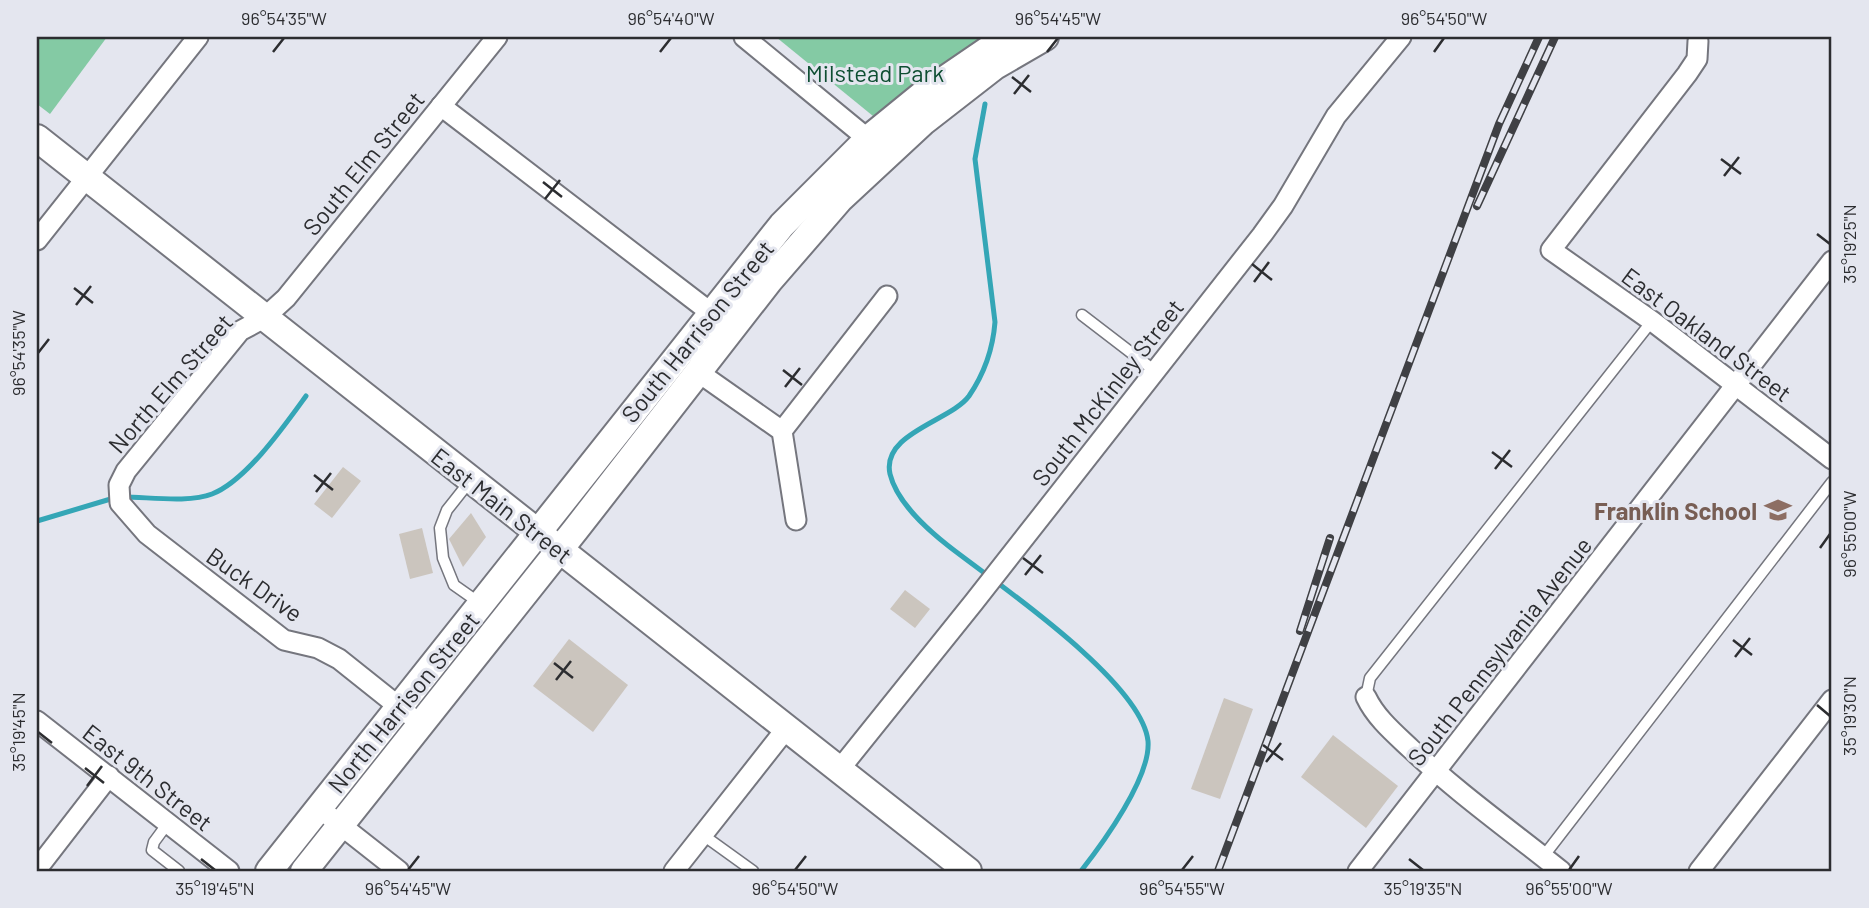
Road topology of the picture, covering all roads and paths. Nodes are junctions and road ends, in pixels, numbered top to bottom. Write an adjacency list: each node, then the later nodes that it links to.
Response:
1 (198, 37): 11 (street)
2 (497, 37): 8 (street, South Elm Street)
3 (744, 37): 10 (street)
4 (1007, 37): 10 (main road)
5 (1045, 37): 10 (main road)
6 (1401, 37): 19 (street, South McKinley Street)
7 (1698, 41): 18 (street, East Oakland Street)
8 (441, 106): 15 (street); 17 (street, South Elm Street)
9 (37, 138): 11 (main road, East Main Street)
10 (875, 149): 15 (main road, South Harrison Street); 20 (main road, South Harrison Street)
11 (86, 177): 12 (street); 17 (main road, East Main Street)
12 (37, 240)
13 (1832, 261): 21 (street, South Pennsylvania Avenue)
14 (887, 296): 22 (street)
15 (710, 312): 20 (street); 28 (main road, South Harrison Street)
16 (1083, 315): 19 (lane)
17 (264, 318): 24 (main road, East Main Street); 26 (street, North Elm Street)
18 (1652, 321): 21 (street, East Oakland Street); 31 (lane)
19 (1155, 371): 37 (street, South McKinley Street)
20 (698, 372): 22 (street); 29 (main road, South Harrison Street)
21 (1737, 386): 23 (street, East Oakland Street); 38 (street, South Pennsylvania Avenue)
22 (782, 431): 27 (street)
23 (1832, 460)
24 (470, 481): 28 (main road, East Main Street); 30 (lane)
25 (1832, 482): 44 (lane)
26 (119, 485): 33 (street, Buck Drive)
27 (796, 520)
28 (537, 533): 29 (main road, East Main Street); 30 (main road, North Harrison Street)
29 (559, 550): 35 (main road, North Harrison Street); 36 (main road, East Main Street)
30 (481, 605): 33 (main road, North Harrison Street)
31 (1366, 697): 38 (street)
32 (1832, 700): 56 (street)
33 (400, 707): 35 (street, Buck Drive); 40 (main road, North Harrison Street)
34 (37, 720): 39 (street, East 9th Street)
35 (420, 726): 42 (main road, North Harrison Street)
36 (786, 729): 37 (main road, East Main Street); 43 (street)
37 (839, 769): 53 (main road, East Main Street)
38 (1436, 771): 44 (street); 54 (street, South Pennsylvania Avenue)
39 (109, 776): 41 (street, East 9th Street); 45 (street)
40 (319, 808): 42 (street); 48 (main road, North Harrison Street)
41 (168, 823): 46 (lane); 47 (street, East 9th Street)
42 (340, 825): 49 (main road, North Harrison Street); 50 (street)
43 (703, 835): 51 (street); 52 (lane)
44 (1543, 857): 55 (street)
45 (37, 869)
46 (179, 871)
47 (229, 871)
48 (269, 871)
49 (304, 871)
50 (400, 871)
51 (674, 871)
52 (753, 871)
53 (968, 871)
54 (1357, 871)
55 (1561, 871)
56 (1699, 871)

